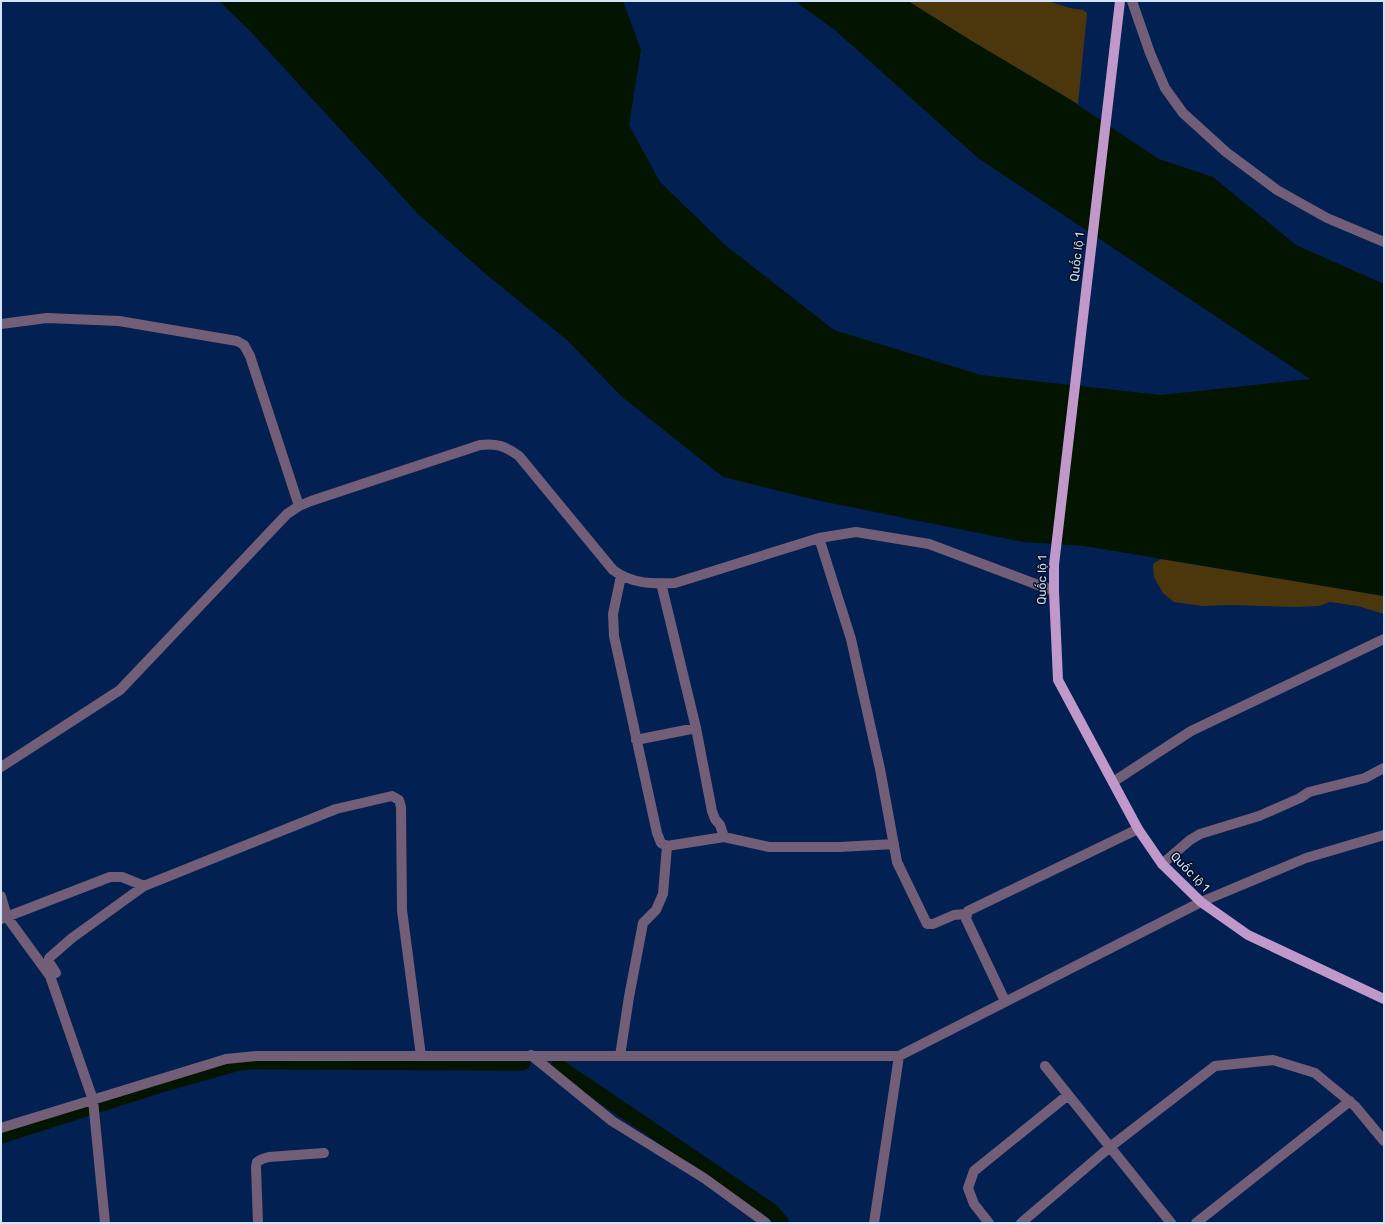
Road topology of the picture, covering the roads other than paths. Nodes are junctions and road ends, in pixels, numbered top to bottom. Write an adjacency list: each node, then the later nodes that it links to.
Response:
1 (1132, 1): 3 (street)
2 (1120, 6): 9 (main road, Quốc lộ 1)
3 (1384, 242)
4 (1, 324): 5 (street)
5 (299, 506): 7 (street); 13 (street)
6 (819, 538): 8 (street); 9 (street); 19 (street)
7 (621, 576): 8 (street); 12 (street)
8 (661, 583): 11 (street)
9 (1054, 590): 15 (main road, Quốc lộ 1)
10 (1384, 639): 15 (street)
11 (696, 728): 12 (street); 18 (street)
12 (636, 740): 20 (street)
13 (1, 767)
14 (1384, 768): 21 (street)
15 (1113, 782): 16 (main road, Quốc lộ 1)
16 (1138, 829): 21 (main road, Quốc lộ 1); 25 (street)
17 (1384, 835): 24 (street)
18 (724, 838): 19 (street); 20 (street)
19 (894, 844): 25 (street)
20 (667, 846): 32 (street)
21 (1162, 864): 24 (main road, Quốc lộ 1)
22 (144, 886): 26 (street); 27 (street); 31 (street)
23 (1, 896): 26 (street)
24 (1200, 902): 28 (main road, Quốc lộ 1); 29 (street)
25 (966, 914): 29 (street)
26 (4, 918): 27 (street)
27 (53, 982): 36 (street)
28 (1384, 999)
29 (1005, 1001): 33 (street)
30 (531, 1055): 31 (street); 32 (street); 44 (street)
31 (421, 1056): 36 (street)
32 (620, 1056): 33 (street)
33 (899, 1056): 45 (street)
34 (1045, 1066): 35 (street)
35 (1068, 1095): 40 (street); 46 (street)
36 (93, 1100): 38 (street); 42 (street)
37 (1350, 1101): 39 (street); 40 (street); 49 (street)
38 (1, 1128)
39 (1384, 1141)
40 (1110, 1146): 47 (street); 48 (street)
41 (324, 1153): 43 (street)
42 (104, 1223)
43 (258, 1223)
44 (766, 1223)
45 (874, 1223)
46 (989, 1223)
47 (1022, 1223)
48 (1171, 1223)
49 (1196, 1223)

